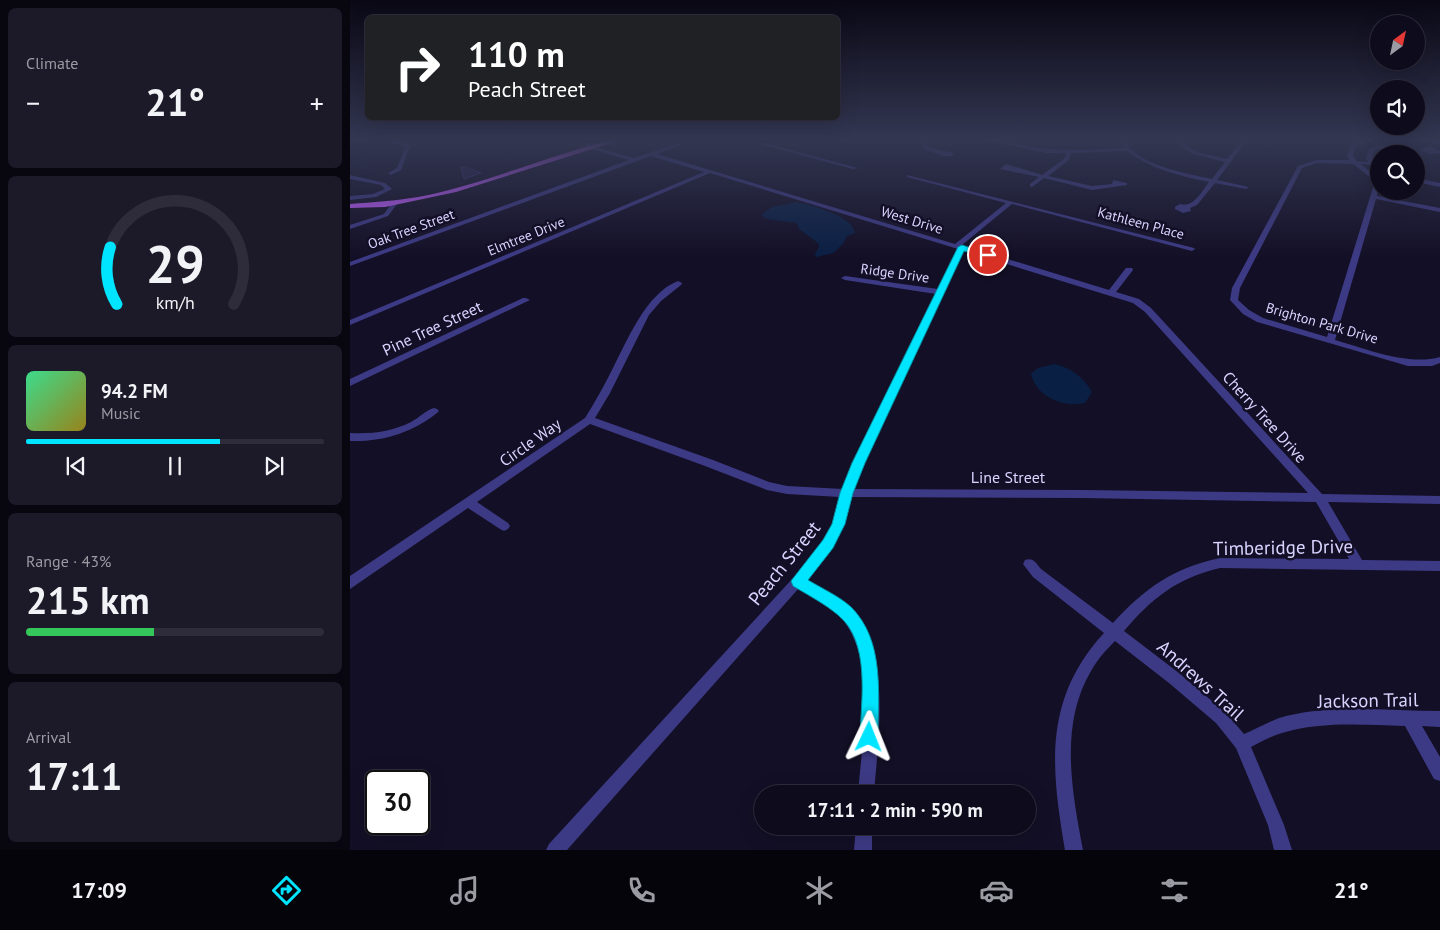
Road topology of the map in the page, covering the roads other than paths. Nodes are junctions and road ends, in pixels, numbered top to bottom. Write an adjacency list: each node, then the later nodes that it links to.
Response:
1 (358, 179): 17 (street)
2 (489, 179): 21 (main road)
3 (583, 179): 28 (street, Oak Tree Street)
4 (693, 179): 36 (street, Elmtree Drive)
5 (736, 179): 26 (street, West Drive)
6 (919, 179): 20 (street, Kathleen Place)
7 (1041, 179): 15 (street)
8 (1050, 179): 13 (street)
9 (1209, 179): 11 (street)
10 (1294, 179): 37 (street, Brighton Park Drive)
11 (1214, 180): 16 (street); 23 (street)
12 (1425, 182): 14 (street)
13 (1116, 184)
14 (1440, 185)
15 (1032, 186)
16 (1246, 187)
17 (350, 198)
18 (1372, 200): 37 (street)
19 (1388, 200): 24 (street)
20 (1011, 202): 26 (street); 27 (street, Kathleen Place)
21 (394, 204): 22 (main road); 25 (street)
22 (350, 206)
23 (1187, 208)
24 (1440, 210)
25 (351, 226)
26 (959, 247): 32 (street, Peach Street); 33 (street, West Drive)
27 (1192, 249)
28 (350, 264)
29 (1130, 270): 33 (street)
30 (846, 278): 32 (street, Ridge Drive)
31 (678, 284): 41 (street, Circle Way)
32 (940, 292): 43 (street, Peach Street)
33 (1112, 292): 35 (street, West Drive)
34 (526, 300): 39 (street, Pine Tree Street)
35 (1136, 301): 44 (street, Cherry Tree Drive)
36 (350, 323)
37 (1330, 341): 38 (street, Brighton Park Drive)
38 (1437, 364)
39 (350, 383)
40 (434, 411): 42 (street)
41 (589, 420): 43 (street, Line Street); 46 (street, Circle Way)
42 (350, 437)
43 (847, 493): 44 (street, Line Street); 51 (street, Peach Street)
44 (1319, 498): 45 (street, Line Street); 49 (street, Cherry Tree Drive)
45 (1440, 500)
46 (469, 503): 47 (street); 52 (street, Circle Way)
47 (504, 526)
48 (1029, 564): 53 (street, Andrews Trail)
49 (1358, 564): 50 (street, Timberidge Drive); 53 (street, Timberidge Drive)
50 (1440, 566)
51 (798, 581): 58 (street); 60 (street, Peach Street)
52 (350, 583)
53 (1114, 632): 56 (street, Andrews Trail); 62 (street, Timberidge Drive)
54 (1410, 719): 55 (street, Jackson Trail); 56 (street, Jackson Trail); 57 (street)
55 (1440, 719)
56 (1241, 743): 63 (street, Andrews Trail)
57 (1440, 773)
58 (866, 785)
59 (864, 835): 61 (street)
60 (555, 850)
61 (863, 850)
62 (1074, 850)
63 (1283, 850)

